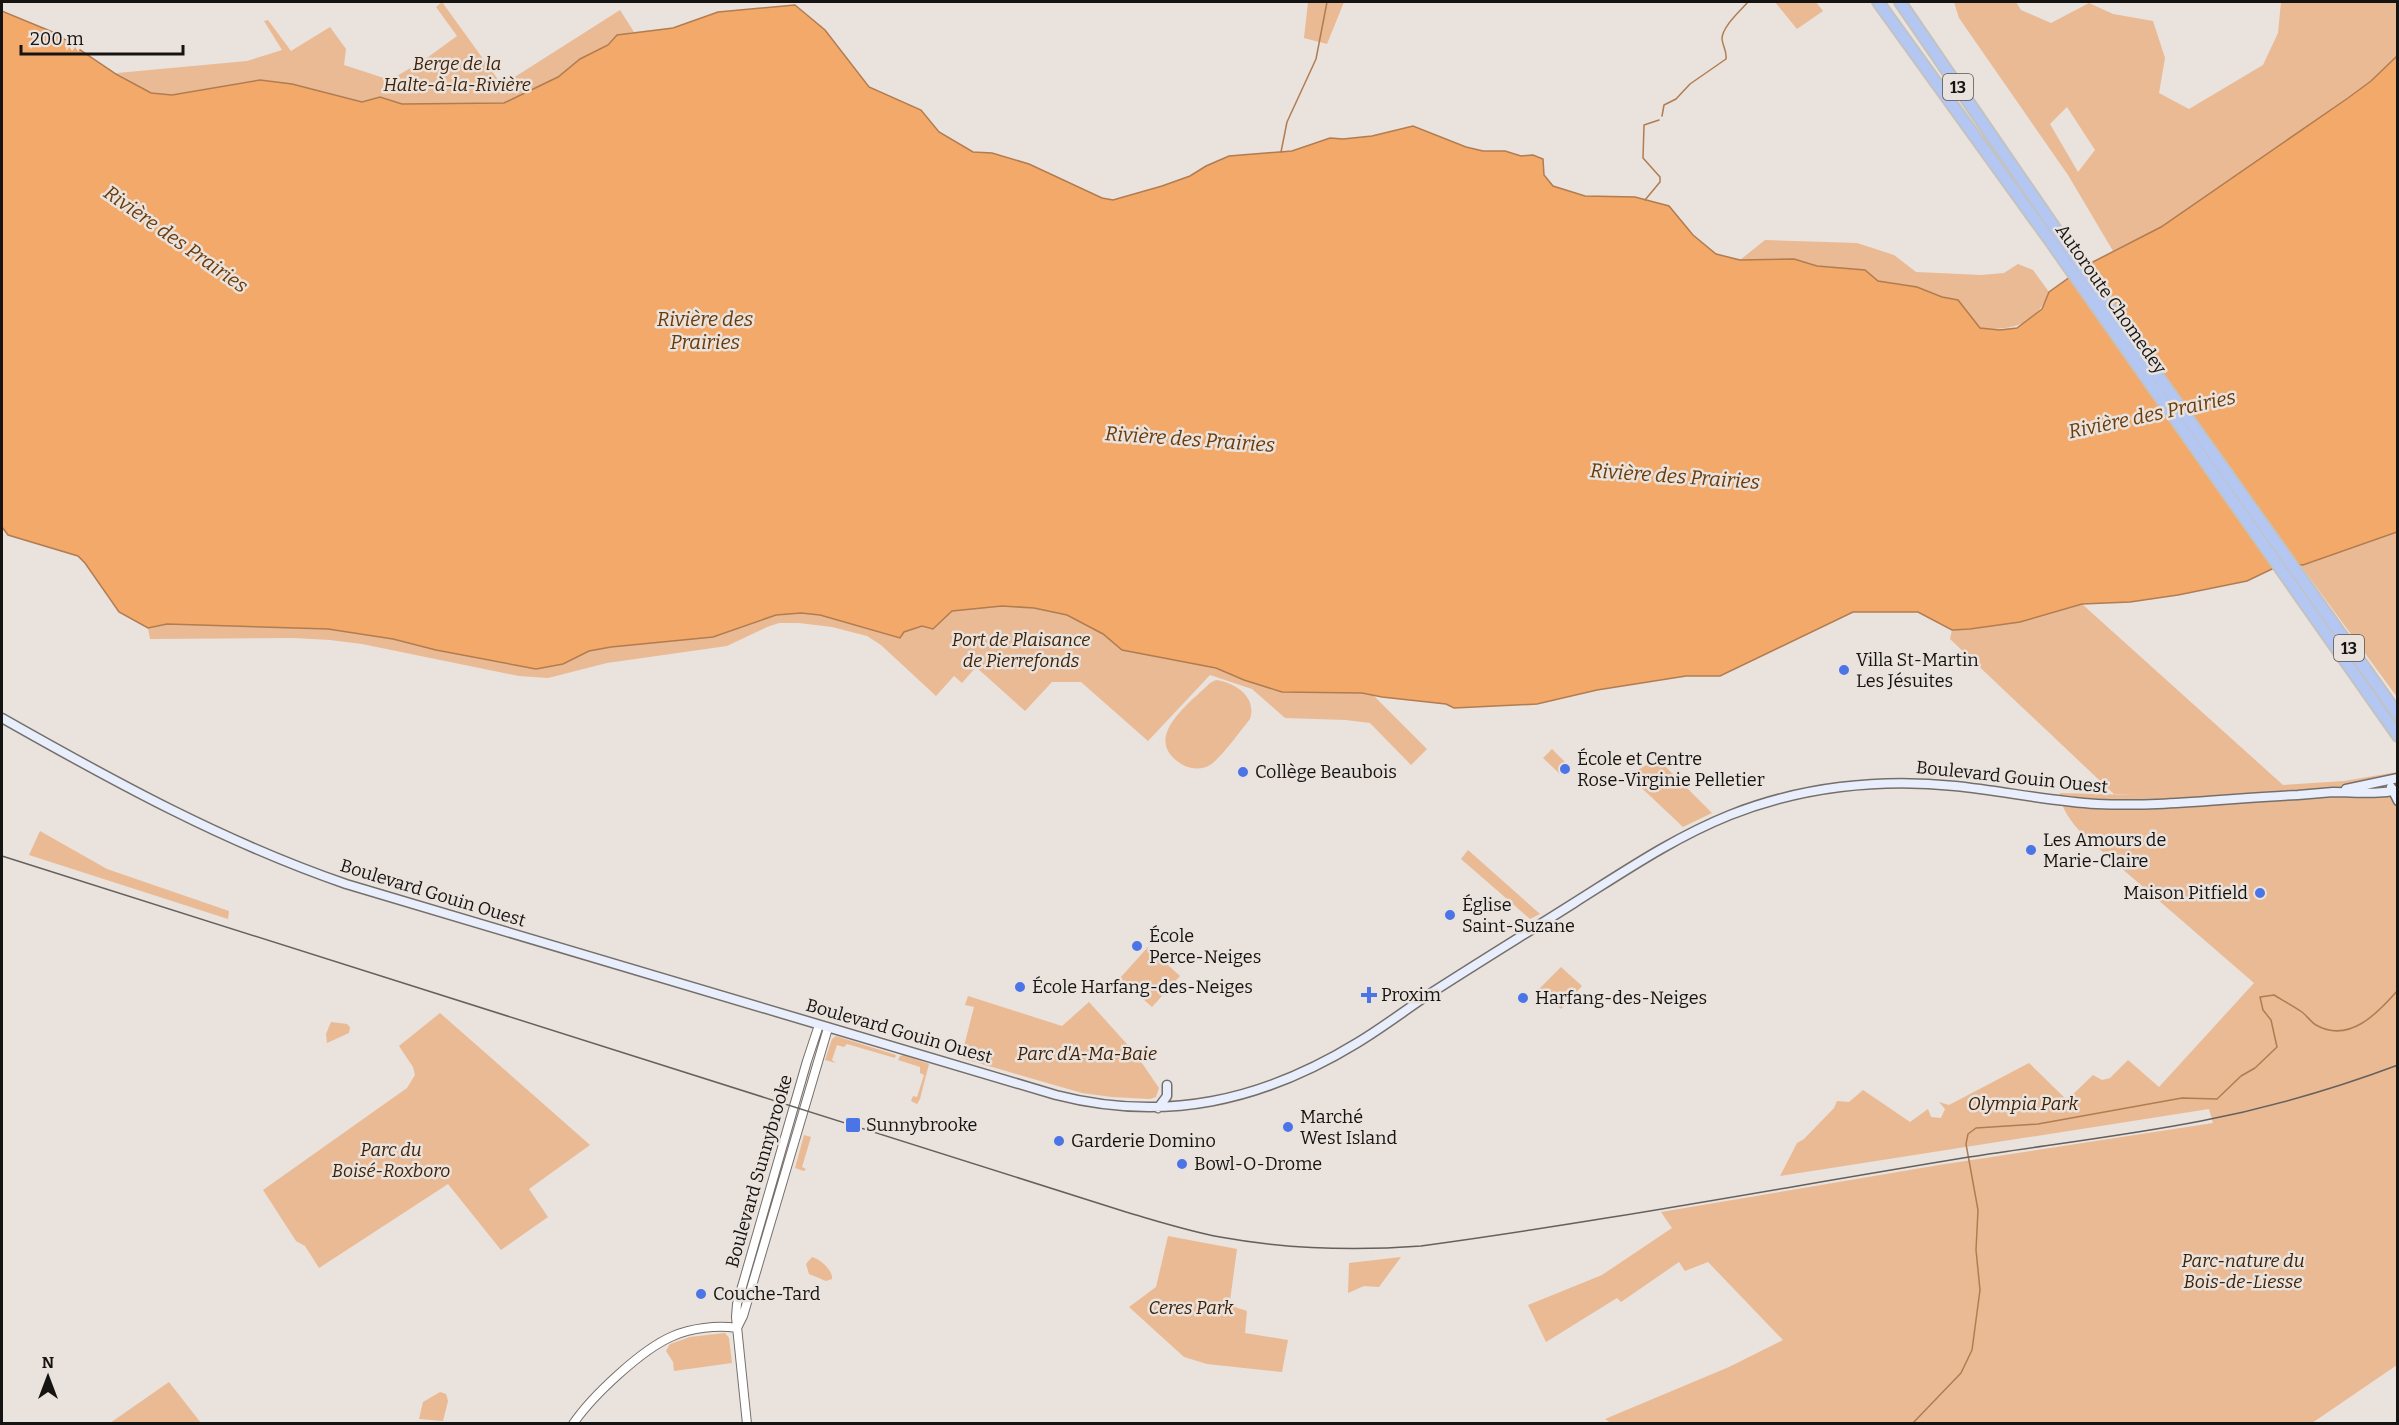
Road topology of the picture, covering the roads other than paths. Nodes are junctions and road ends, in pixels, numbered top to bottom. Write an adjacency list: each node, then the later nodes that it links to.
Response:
1 (1878, 2): 3 (highway, Autoroute Chomedey / 13)
2 (1900, 2): 3 (highway, Autoroute Chomedey / 13)
3 (2055, 239): 4 (highway, Autoroute Chomedey / 13)
4 (2297, 584): 5 (highway, Autoroute Chomedey / 13); 7 (highway, Autoroute Chomedey / 13)
5 (2397, 715)
6 (2, 718): 12 (main road, Boulevard Gouin Ouest)
7 (2396, 734)
8 (2393, 779): 9 (main road); 10 (main road, Boulevard Gouin Ouest)
9 (2395, 790): 10 (main road, Boulevard Gouin Ouest); 11 (main road)
10 (2334, 792): 14 (main road, Boulevard Gouin Ouest)
11 (2397, 801)
12 (824, 1026): 14 (main road, Boulevard Gouin Ouest); 15 (street, Boulevard Sunnybrooke)
13 (1167, 1085): 14 (main road)
14 (1158, 1108)
15 (737, 1328): 16 (street); 17 (street, Boulevard Sunnybrooke)
16 (573, 1424)
17 (747, 1424)

